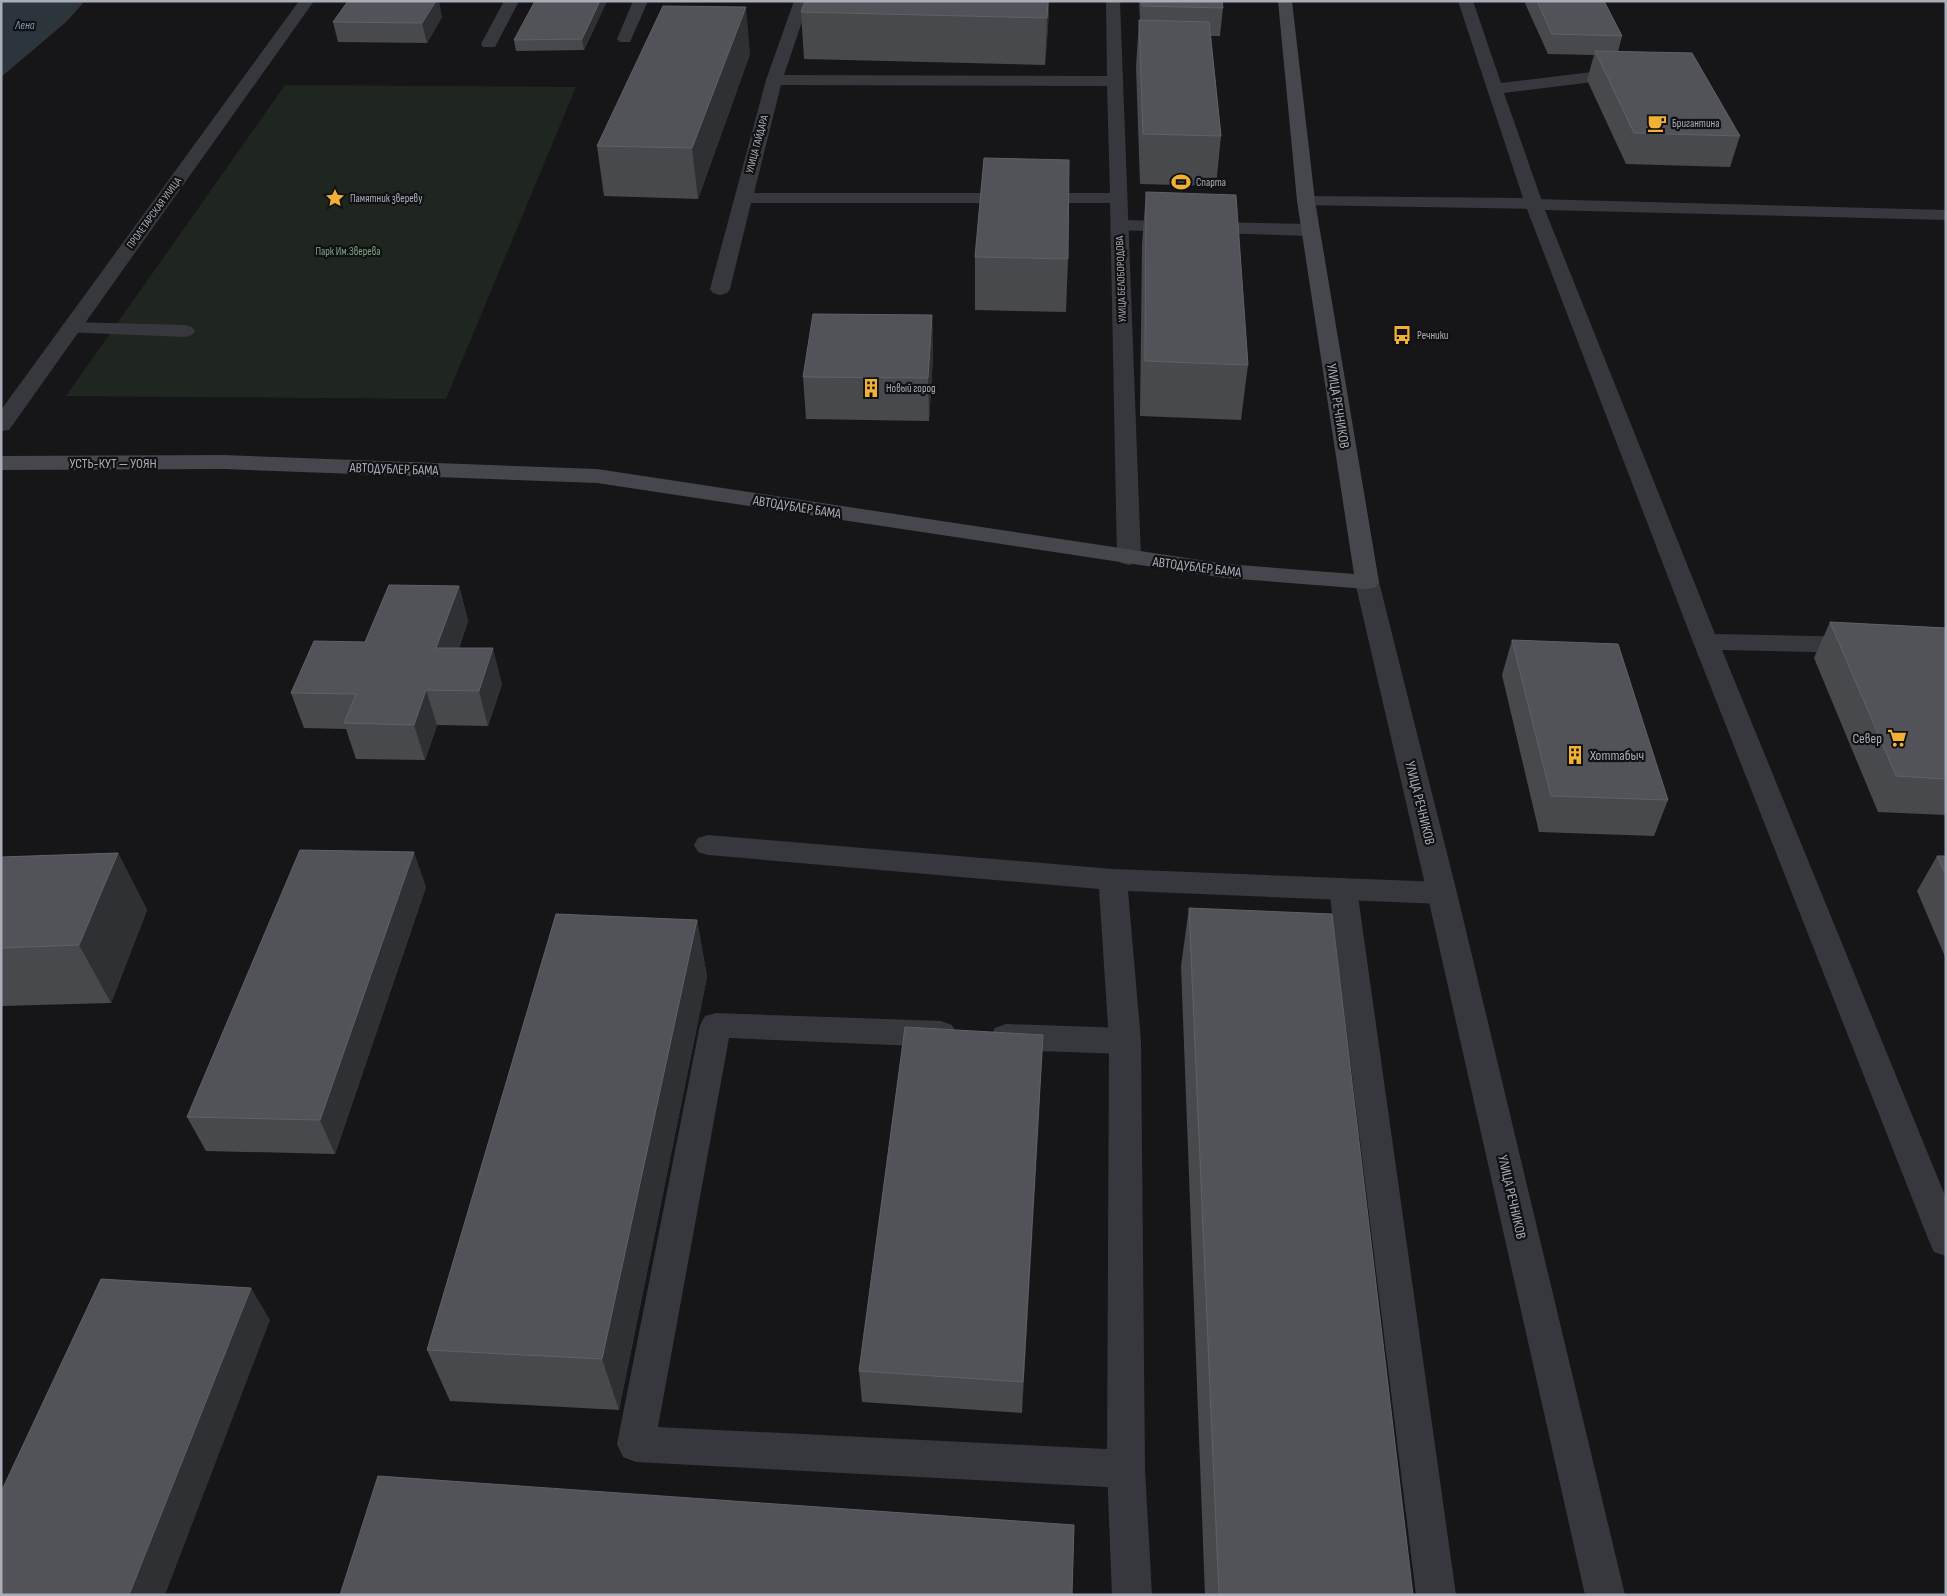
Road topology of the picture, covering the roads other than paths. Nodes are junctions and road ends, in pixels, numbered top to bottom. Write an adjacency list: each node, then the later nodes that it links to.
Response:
1 (307, 1): 22 (street, ПРОЛЕТАРСКАЯ УЛИЦА)
2 (512, 1): 9 (street)
3 (641, 1): 8 (street)
4 (802, 1): 11 (street, УЛИЦА ГАЙДАРА)
5 (1113, 1): 12 (street, УЛИЦА БЕЛОБОРОДОВА)
6 (1286, 1): 16 (main road, УЛИЦА РЕЧНИКОВ)
7 (1465, 1): 13 (street)
8 (625, 39)
9 (488, 44)
10 (1640, 71): 13 (street)
11 (774, 80): 12 (street); 14 (street, УЛИЦА ГАЙДАРА)
12 (1115, 81): 15 (street, УЛИЦА БЕЛОБОРОДОВА)
13 (1495, 89): 17 (street)
14 (743, 198): 15 (street); 21 (street, УЛИЦА ГАЙДАРА)
15 (1119, 198): 19 (street, УЛИЦА БЕЛОБОРОДОВА)
16 (1306, 201): 17 (street); 20 (main road, УЛИЦА РЕЧНИКОВ)
17 (1534, 204): 18 (street); 29 (street)
18 (1946, 215)
19 (1120, 226): 20 (street); 27 (street, УЛИЦА БЕЛОБОРОДОВА)
20 (1310, 230): 28 (main road, УЛИЦА РЕЧНИКОВ)
21 (720, 289)
22 (71, 328): 23 (street); 24 (street, ПРОЛЕТАРСКАЯ УЛИЦА)
23 (185, 331)
24 (1, 425)
25 (224, 462): 26 (main road, УСТЬ-КУТ — УОЯН); 27 (main road, АВТОДУБЛЕР БАМА)
26 (1, 463)
27 (1129, 558): 28 (main road, АВТОДУБЛЕР БАМА)
28 (1367, 582): 34 (street, УЛИЦА РЕЧНИКОВ)
29 (1706, 642): 30 (street); 36 (street)
30 (1876, 645)
31 (708, 845): 32 (street)
32 (1113, 880): 33 (street); 35 (street)
33 (1343, 889): 34 (street); 39 (street)
34 (1442, 893): 40 (street, УЛИЦА РЕЧНИКОВ)
35 (1124, 1041): 37 (street); 37 (street)
36 (1946, 1241)
37 (1126, 1469): 38 (street)
38 (1132, 1595)
39 (1436, 1595)
40 (1604, 1595)

